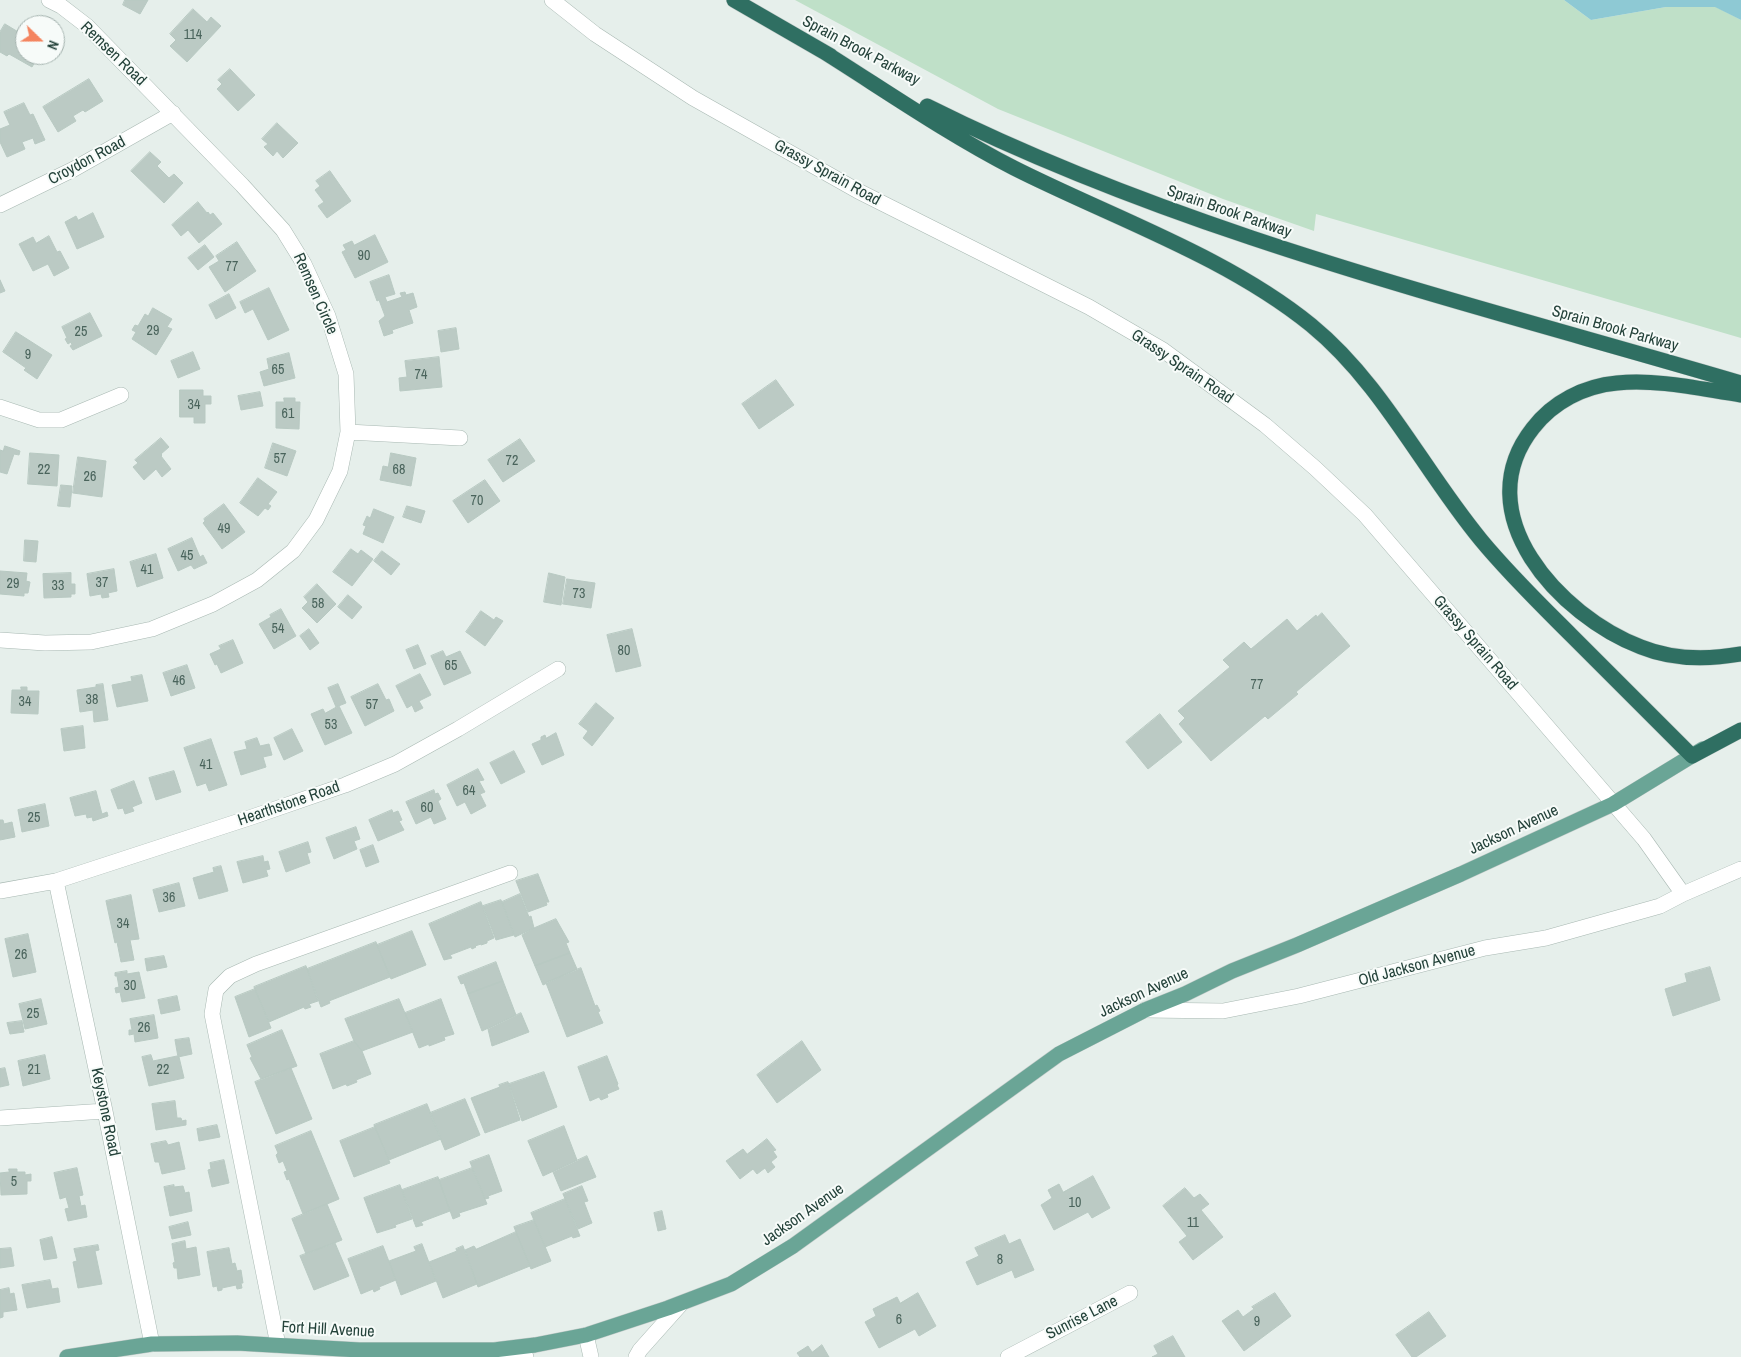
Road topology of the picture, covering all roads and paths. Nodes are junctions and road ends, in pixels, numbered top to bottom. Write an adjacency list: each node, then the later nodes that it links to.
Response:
1 (49, 0): 5 (street, Remsen Road)
2 (552, 0): 19 (street, Grassy Sprain Road)
3 (734, 0): 4 (highway, Sprain Brook Parkway)
4 (824, 52): 7 (highway, Sprain Brook Parkway); 18 (highway)
5 (173, 113): 6 (street, Croydon Road); 11 (street, Remsen Circle)
6 (0, 206)
7 (1741, 383)
8 (121, 395): 10 (street)
9 (1741, 396): 14 (highway)
10 (0, 407)
11 (348, 432): 12 (street); 13 (street, Remsen Circle)
12 (460, 438)
13 (0, 640)
14 (1741, 654)
15 (558, 669): 22 (street, Hearthstone Road)
16 (1741, 723): 18 (main road, Jackson Avenue)
17 (1741, 730): 18 (highway)
18 (1692, 756): 19 (main road, Jackson Avenue)
19 (1613, 804): 24 (street, Grassy Sprain Road); 25 (main road, Jackson Avenue)
20 (1741, 869): 24 (street, Old Jackson Avenue)
21 (510, 873): 32 (street)
22 (56, 881): 23 (street, Hearthstone Road); 26 (street, Keystone Road)
23 (0, 891)
24 (1683, 894): 25 (street, Old Jackson Avenue)
25 (1145, 1010): 29 (main road, Jackson Avenue)
26 (106, 1111): 27 (street); 31 (street, Keystone Road)
27 (0, 1118)
28 (1130, 1293): 39 (street, Sunrise Lane)
29 (681, 1304): 30 (main road, Jackson Avenue); 38 (street)
30 (586, 1335): 33 (main road, Fort Hill Avenue); 37 (street)
31 (152, 1344): 32 (main road, Fort Hill Avenue); 35 (main road, Fort Hill Avenue)
32 (278, 1345): 34 (main road, Fort Hill Avenue)
33 (494, 1350): 34 (main road, Fort Hill Avenue); 36 (street)
34 (360, 1353)
35 (67, 1357)
36 (526, 1357)
37 (591, 1357)
38 (636, 1357)
39 (1008, 1357)

